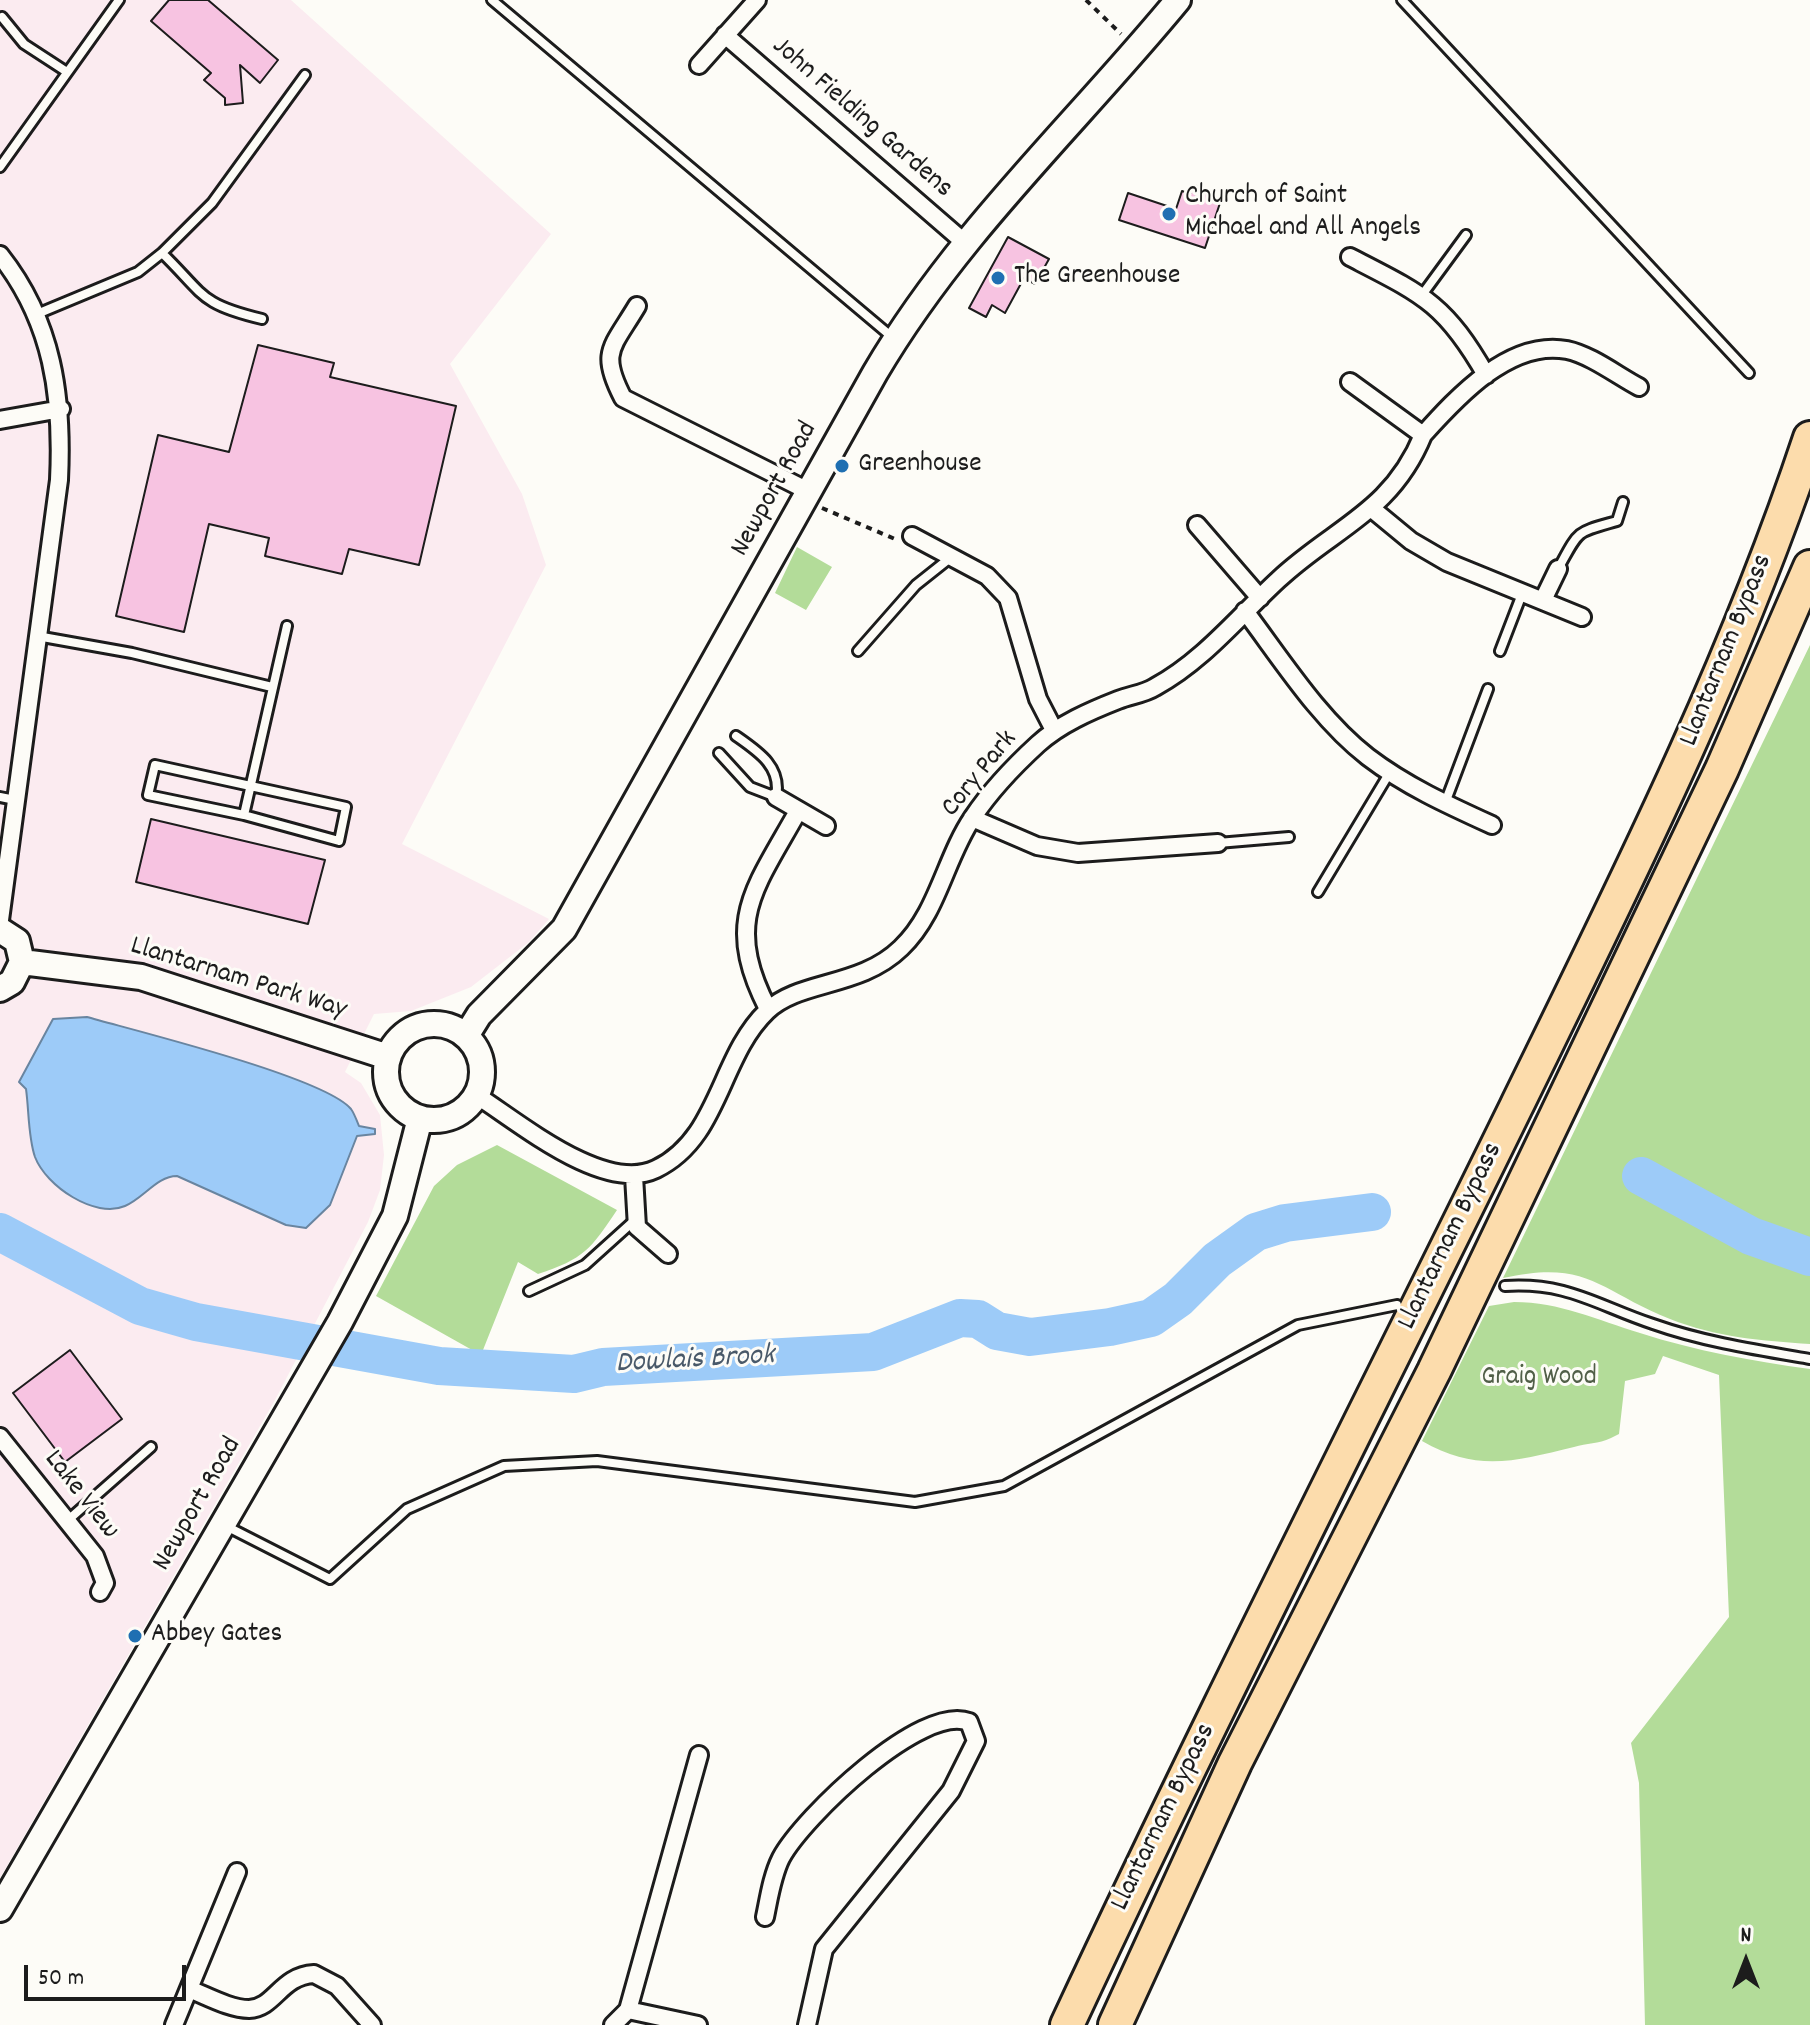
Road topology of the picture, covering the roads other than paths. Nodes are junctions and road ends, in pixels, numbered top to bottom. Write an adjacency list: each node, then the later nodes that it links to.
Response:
1 (119, 0): 9 (lane)
2 (492, 0): 21 (lane)
3 (757, 0): 7 (street)
4 (1178, 0): 13 (street, Newport Road)
5 (1402, 0): 22 (lane)
6 (2, 17): 9 (lane)
7 (725, 35): 8 (street); 13 (street, John Fielding Gardens)
8 (699, 65)
9 (67, 72): 11 (lane)
10 (305, 75): 14 (lane)
11 (0, 167)
12 (1466, 235): 17 (lane)
13 (964, 242): 21 (street, Newport Road)
14 (162, 253): 19 (lane); 20 (lane)
15 (0, 255): 19 (street)
16 (1350, 257): 17 (street)
17 (1422, 295): 23 (street)
18 (637, 306): 30 (street)
19 (37, 314): 26 (street)
20 (262, 319)
21 (895, 340): 30 (street, Newport Road)
22 (1749, 373)
23 (1486, 375): 25 (street, Cory Park); 28 (street, Cory Park)
24 (1350, 382): 28 (street)
25 (1639, 387)
26 (61, 409): 27 (street); 44 (street)
27 (0, 420)
28 (1423, 435): 32 (street, Cory Park)
29 (1810, 438): 97 (highway, Llantarnam Bypass)
30 (808, 496): 70 (street, Newport Road)
31 (1623, 502): 37 (lane)
32 (1371, 508): 38 (street); 39 (street, Cory Park)
33 (1197, 525): 39 (street)
34 (912, 536): 35 (street)
35 (951, 557): 45 (lane); 49 (street)
36 (1810, 567): 98 (highway, Llantarnam Bypass)
37 (1558, 569): 40 (street)
38 (1522, 594): 40 (street); 46 (lane)
39 (1260, 598): 41 (street, Cory Park)
40 (1543, 600): 42 (street)
41 (1245, 611): 49 (street, Cory Park); 52 (street)
42 (1582, 617)
43 (287, 626): 47 (lane)
44 (36, 636): 47 (lane); 55 (street)
45 (858, 651)
46 (1500, 651)
47 (272, 687): 53 (lane)
48 (1488, 689): 56 (lane)
49 (1054, 730): 59 (street, Cory Park)
50 (736, 736): 54 (lane)
51 (719, 753): 54 (lane)
52 (1390, 771): 56 (street); 64 (lane)
53 (250, 788): 58 (lane); 58 (lane); 58 (lane)
54 (776, 797): 57 (street)
55 (8, 798): 65 (street)
56 (1444, 804): 60 (street)
57 (798, 811): 61 (street); 69 (street)
58 (244, 815)
59 (972, 818): 63 (street); 69 (street, Cory Park)
60 (1492, 825)
61 (826, 826)
62 (1289, 837): 63 (lane)
63 (1218, 843)
64 (1318, 892)
65 (0, 920)
66 (0, 930): 67 (street)
67 (22, 962): 68 (street); 71 (street, Llantarnam Park Way)
68 (0, 989)
69 (768, 1009): 74 (street, Cory Park)
70 (466, 1036): 71 (street); 72 (street)
71 (388, 1057): 73 (street)
72 (476, 1095): 73 (street); 74 (street)
73 (420, 1118): 84 (street, Newport Road)
74 (634, 1176): 75 (street)
75 (637, 1218): 76 (street); 78 (lane)
76 (668, 1254)
77 (1505, 1286): 80 (lane)
78 (529, 1291)
79 (1397, 1305): 84 (lane)
80 (1810, 1359)
81 (0, 1437): 83 (street, Lake View)
82 (151, 1447): 83 (lane)
83 (67, 1521): 85 (street, Lake View)
84 (223, 1524): 88 (street, Newport Road)
85 (100, 1592)
86 (699, 1755): 91 (street)
87 (237, 1872): 90 (street)
88 (0, 1909)
89 (765, 1917): 96 (street)
90 (189, 1989): 92 (street); 93 (street)
91 (628, 2010): 94 (street); 95 (street)
92 (174, 2025)
93 (372, 2025)
94 (613, 2025)
95 (698, 2025)
96 (807, 2025)
97 (1067, 2025)
98 (1115, 2025)

